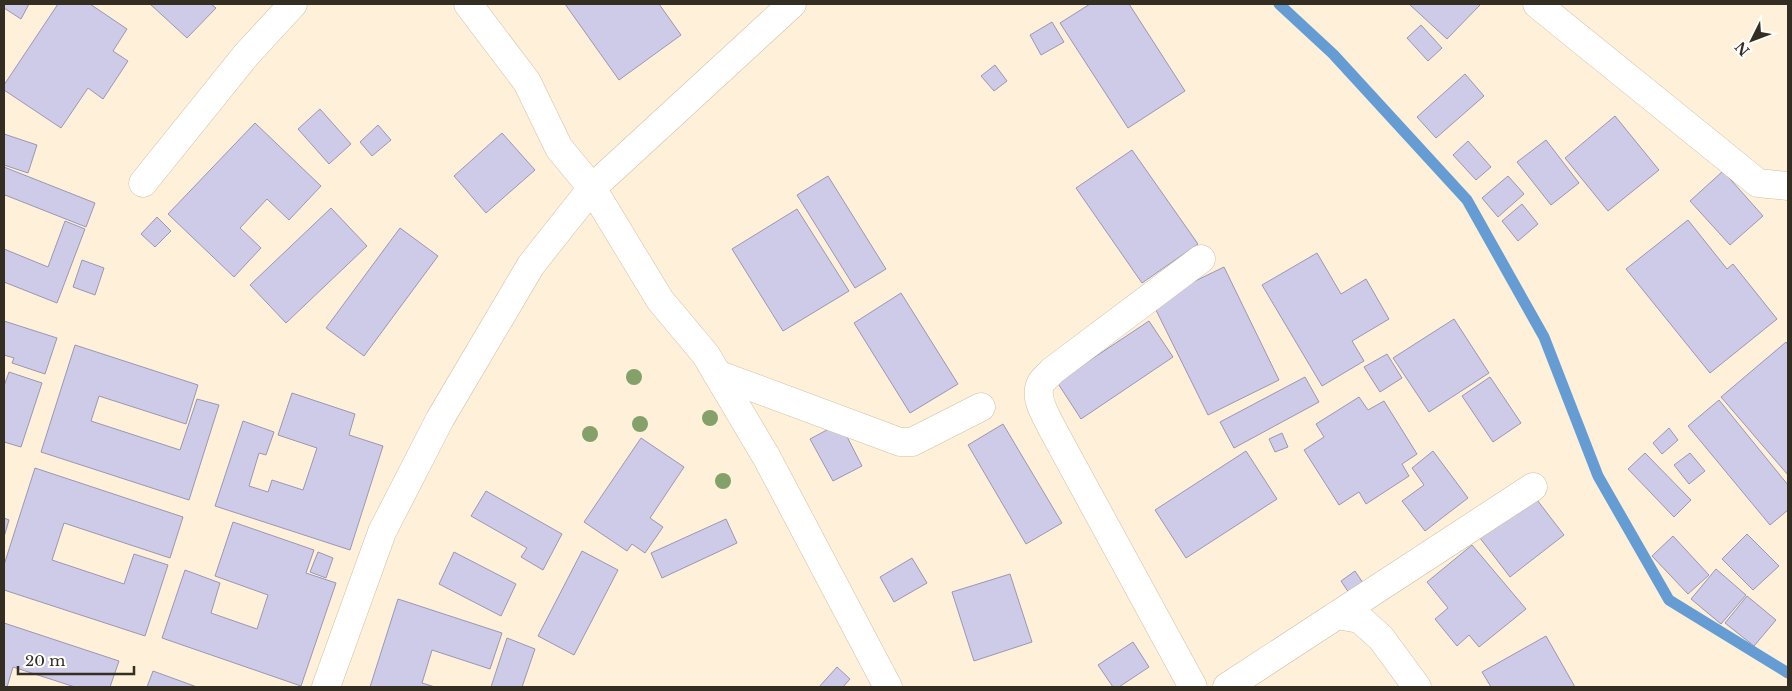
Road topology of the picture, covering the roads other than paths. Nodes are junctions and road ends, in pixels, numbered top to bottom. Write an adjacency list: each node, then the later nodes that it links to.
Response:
1 (293, 4): 5 (street)
2 (468, 4): 7 (street)
3 (792, 4): 7 (street)
4 (1537, 4): 6 (street)
5 (143, 183)
6 (1788, 186)
7 (592, 188): 9 (street); 13 (street)
8 (1201, 259): 15 (street)
9 (717, 374): 10 (street); 14 (street)
10 (981, 408)
11 (1533, 486): 12 (street)
12 (1336, 615): 16 (street); 17 (street)
13 (326, 687)
14 (888, 687)
15 (1193, 687)
16 (1227, 687)
17 (1417, 687)

